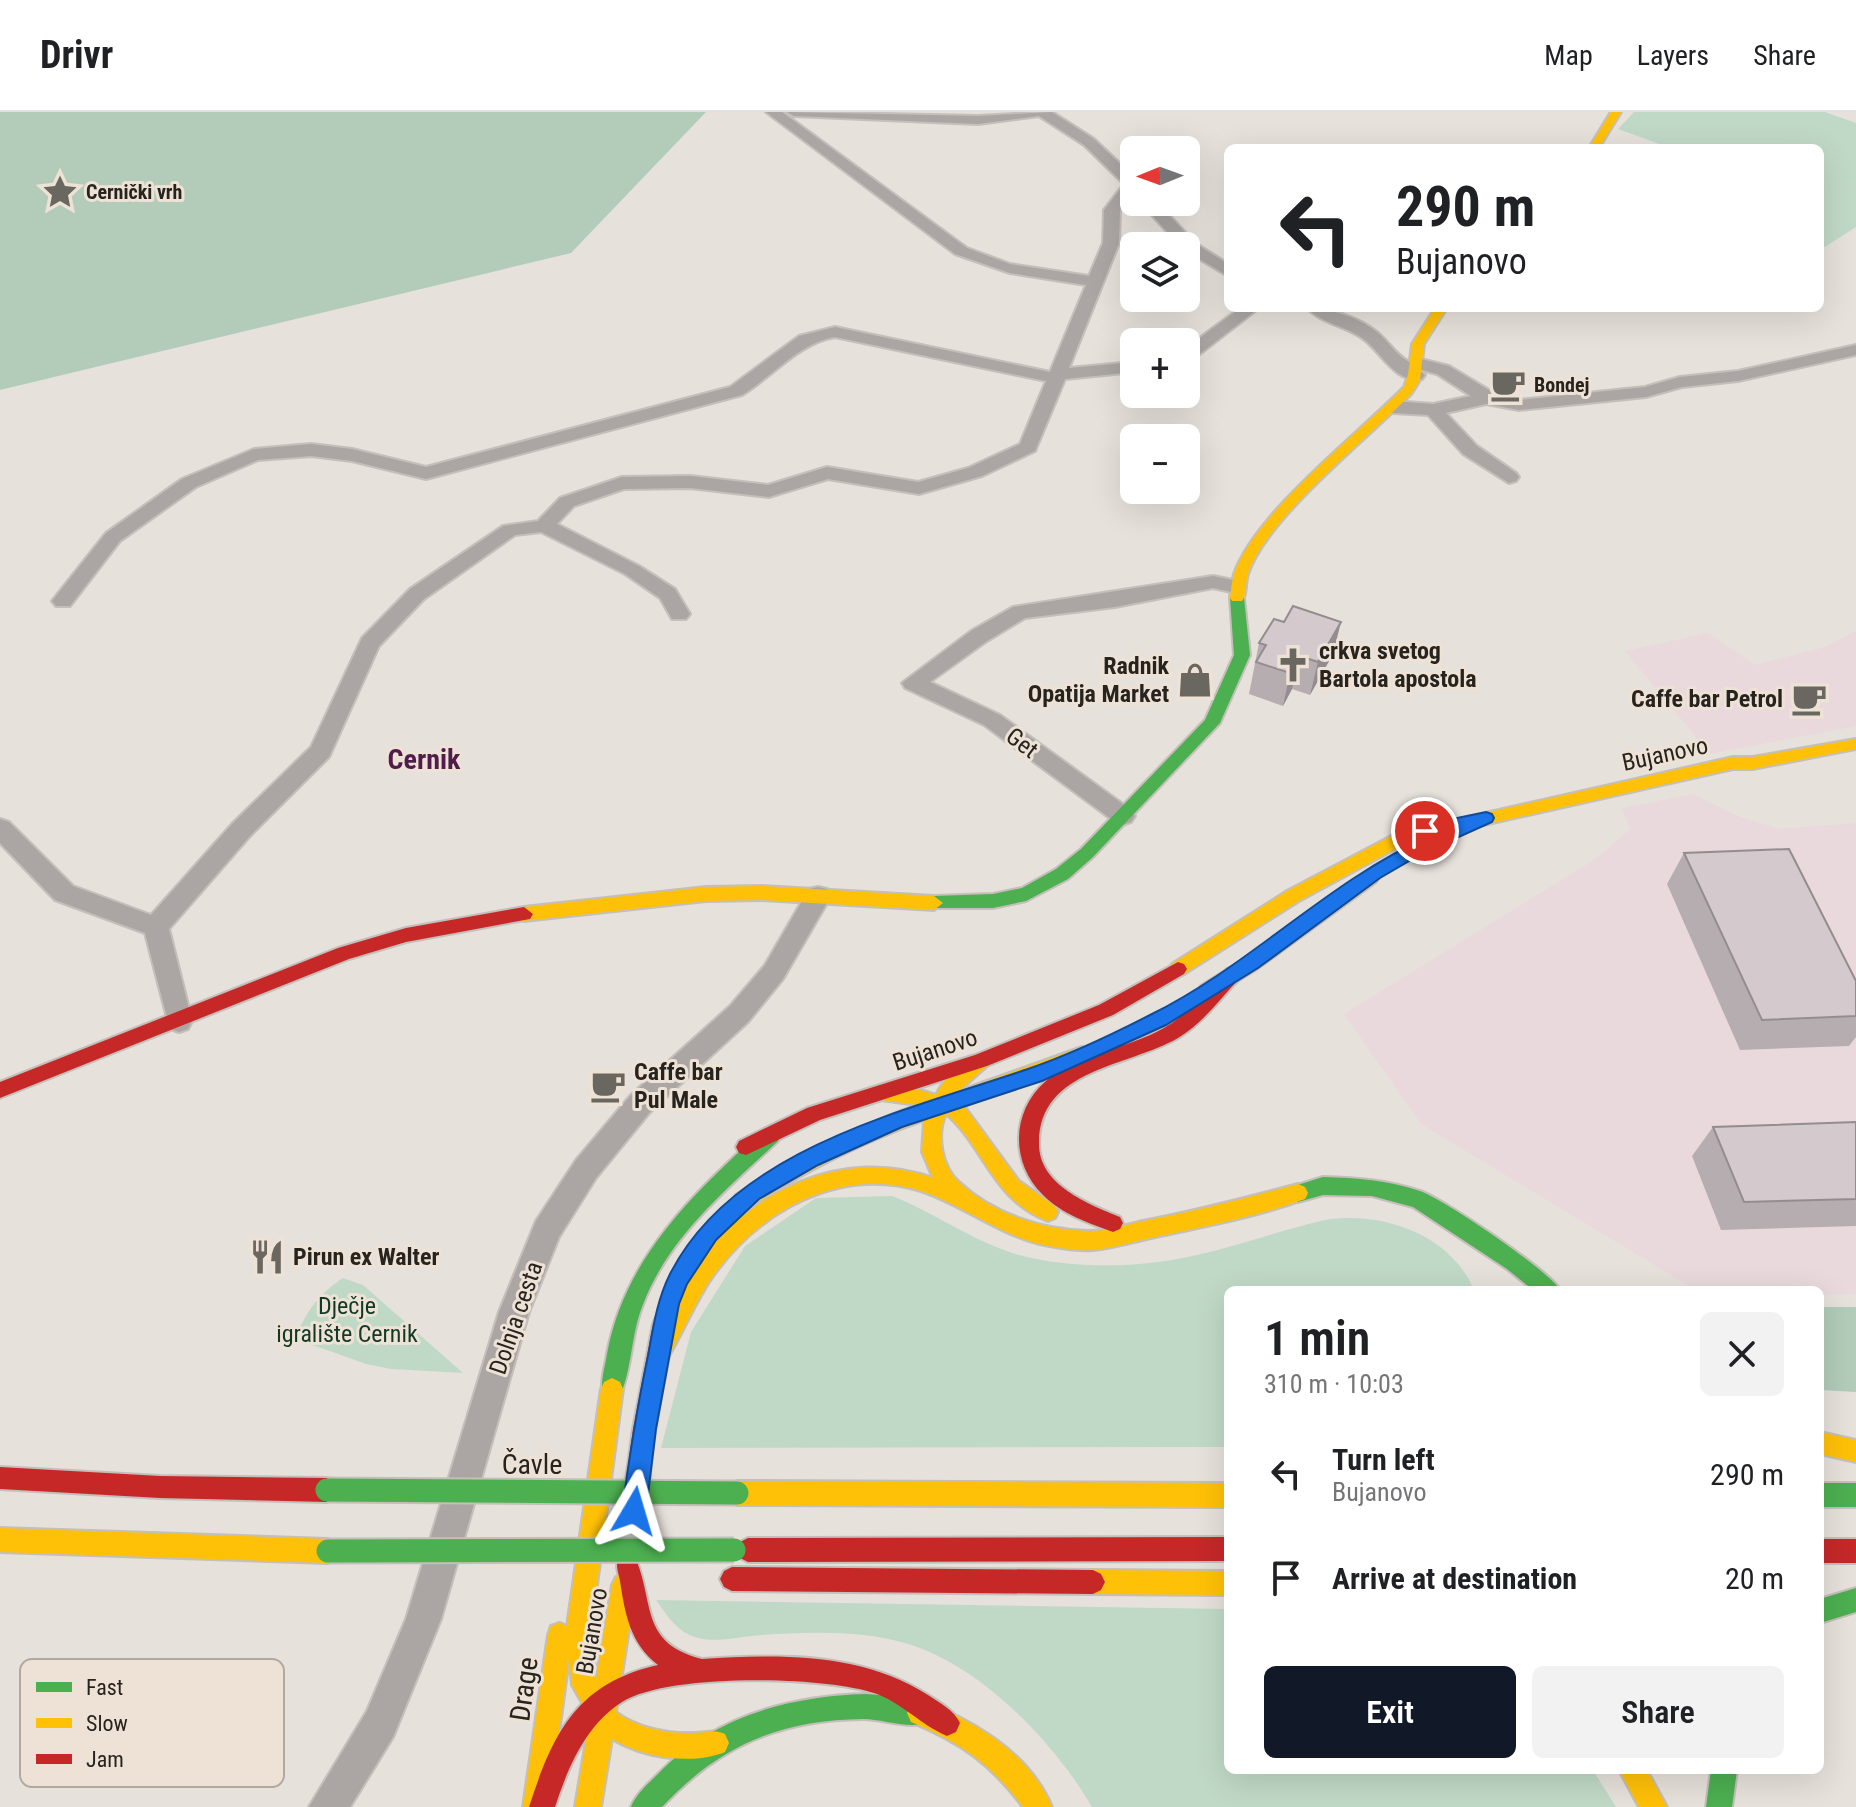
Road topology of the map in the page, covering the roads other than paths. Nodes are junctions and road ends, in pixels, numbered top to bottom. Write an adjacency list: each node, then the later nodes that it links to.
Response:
1 (773, 112): 10 (street)
2 (794, 112): 3 (street)
3 (1040, 112): 6 (street)
4 (1616, 112): 5 (main road)
5 (1596, 144)
6 (1120, 172)
7 (1120, 200): 10 (street)
8 (1161, 216): 9 (street)
9 (1224, 268)
10 (1096, 282): 18 (street)
11 (1246, 312): 14 (street)
12 (1323, 312): 17 (street)
13 (1438, 312): 17 (main road)
14 (1200, 346)
15 (1856, 350): 19 (street)
16 (1120, 369): 18 (street)
17 (1417, 369): 19 (street); 20 (main road)
18 (1056, 376): 23 (street); 25 (street)
19 (1484, 399): 21 (street)
20 (1393, 407): 21 (street); 24 (main road)
21 (1433, 410): 22 (street)
22 (1509, 477)
23 (544, 526): 26 (street); 32 (street)
24 (1236, 587): 28 (main road); 28 (street, Get)
25 (63, 601)
26 (679, 614)
27 (1856, 744): 29 (main road, Bujanovo)
28 (1123, 816): 31 (main road)
29 (1486, 818): 33 (main road, Bujanovo); 35 (main road, Bujanovo)
30 (0, 828): 32 (street)
31 (818, 896): 34 (main road); 82 (street, Dolnja cesta)
32 (156, 927): 34 (street)
33 (1233, 974): 38 (main road, Bujanovo); 43 (main road)
34 (179, 1021): 36 (main road)
35 (980, 1061): 37 (main road, Bujanovo); 38 (main road)
36 (0, 1090)
37 (881, 1093): 38 (main road); 39 (main road, Bujanovo)
38 (941, 1103): 40 (main road); 41 (main road, Bujanovo); 43 (main road)
39 (771, 1135): 70 (main road, Bujanovo); 77 (main road)
40 (966, 1202): 42 (main road); 48 (main road)
41 (725, 1216)
42 (1204, 1218): 43 (main road); 44 (main road)
43 (1113, 1223)
44 (1478, 1240): 46 (main road); 47 (main road)
45 (694, 1254): 48 (main road, Bujanovo)
46 (1497, 1273)
47 (1543, 1286)
48 (659, 1352): 66 (main road, Bujanovo)
49 (1824, 1444): 50 (main road)
50 (1856, 1451)
51 (586, 1467): 52 (main road)
52 (664, 1467)
53 (445, 1468): 54 (main road)
54 (492, 1468)
55 (386, 1473): 57 (main road)
56 (0, 1478): 57 (main road, Čavle)
57 (332, 1490): 58 (main road, Čavle, bridge)
58 (1224, 1495)
59 (1824, 1495): 60 (main road)
60 (1856, 1495)
61 (0, 1540): 63 (main road)
62 (1224, 1549): 63 (main road, bridge)
63 (319, 1551): 67 (main road)
64 (1824, 1551): 65 (main road)
65 (1856, 1551)
66 (627, 1565): 76 (main road); 77 (main road, Bujanovo)
67 (320, 1569)
68 (422, 1577): 69 (main road)
69 (453, 1577)
70 (655, 1578)
71 (725, 1579): 72 (main road)
72 (1224, 1583)
73 (1856, 1600): 75 (main road)
74 (563, 1607): 83 (main road, Drage)
75 (1824, 1610)
76 (724, 1673): 77 (main road); 78 (main road)
77 (602, 1704): 79 (main road); 83 (main road); 84 (main road)
78 (947, 1723): 79 (main road); 86 (main road)
79 (716, 1743): 85 (main road)
80 (1634, 1774): 87 (main road)
81 (1723, 1774): 88 (main road)
82 (328, 1807)
83 (539, 1807)
84 (588, 1807)
85 (644, 1807)
86 (1039, 1807)
87 (1654, 1807)
88 (1719, 1807)

